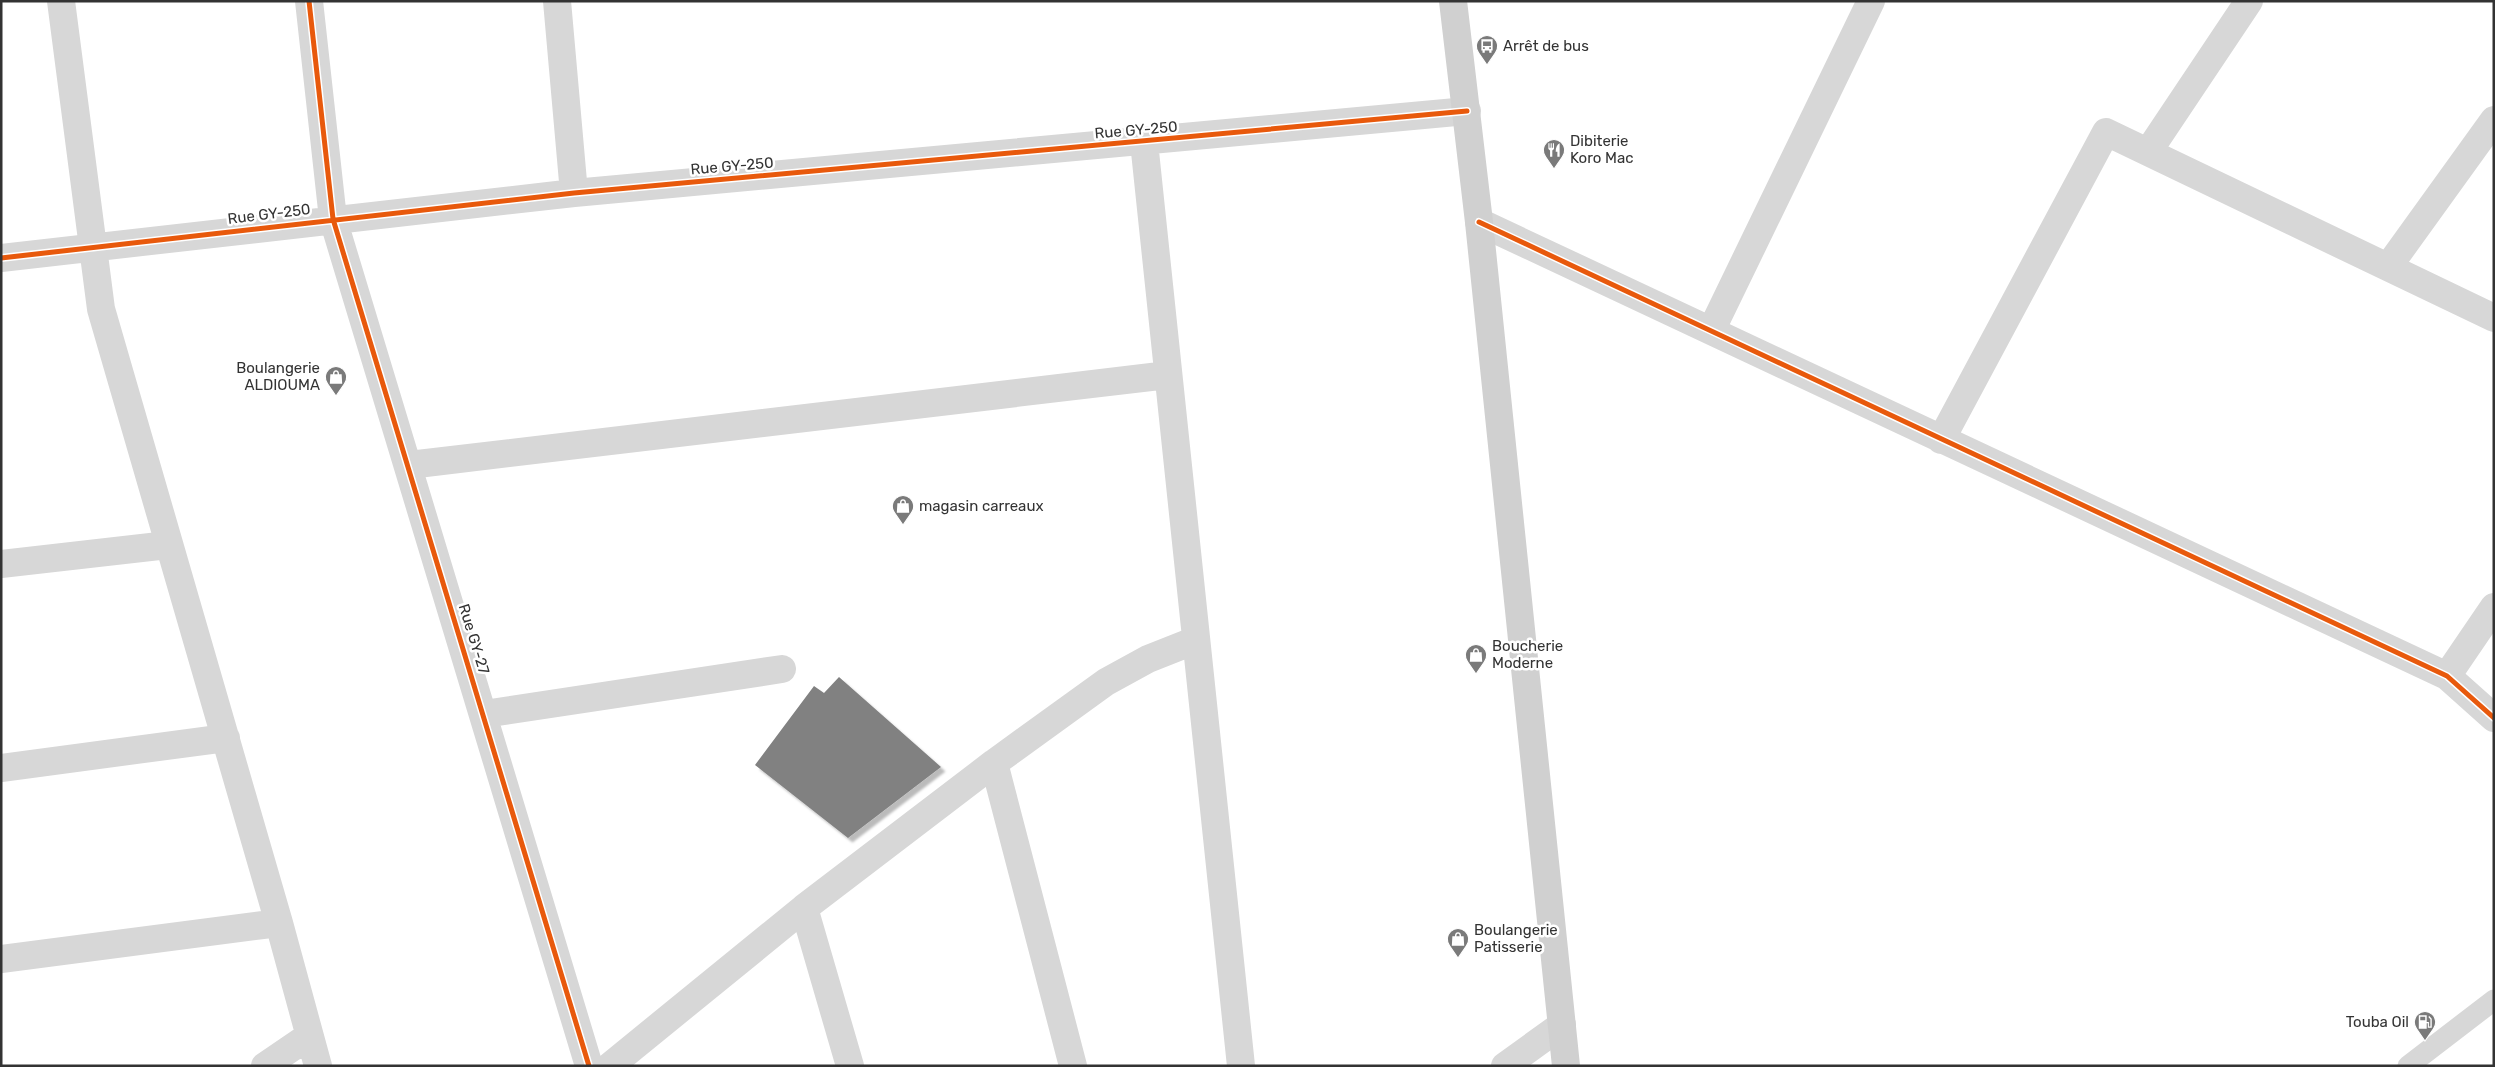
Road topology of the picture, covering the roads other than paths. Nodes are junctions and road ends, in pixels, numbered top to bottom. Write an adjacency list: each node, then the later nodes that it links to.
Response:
1 (61, 1): 14 (street)
2 (309, 1): 12 (street, Rue GY-27)
3 (558, 1): 11 (street)
4 (1453, 1): 7 (street)
5 (1870, 1): 18 (street)
6 (2249, 1): 10 (street)
7 (1466, 110): 9 (street, Rue GY-250); 13 (street)
8 (2494, 120): 16 (street)
9 (1144, 142): 11 (street, Rue GY-250); 19 (street)
10 (2148, 152): 16 (street); 20 (street)
11 (574, 193): 12 (street, Rue GY-250)
12 (334, 219): 14 (street, Rue GY-250); 21 (street, Rue GY-27)
13 (1479, 222): 18 (street); 37 (street)
14 (93, 248): 15 (street, Rue GY-250); 22 (street)
15 (1, 258)
16 (2388, 267): 17 (street)
17 (2494, 318)
18 (1711, 331): 20 (street)
19 (1168, 375): 21 (street); 25 (street)
20 (1941, 440): 27 (street)
21 (409, 465): 28 (street, Rue GY-27)
22 (168, 545): 23 (street); 30 (street)
23 (1, 564)
24 (2494, 607): 27 (street)
25 (1196, 640): 31 (street); 45 (street)
26 (782, 669): 28 (street)
27 (2447, 676): 29 (street)
28 (484, 714): 41 (street, Rue GY-27)
29 (2494, 718)
30 (226, 738): 32 (street); 34 (street)
31 (994, 763): 33 (street); 44 (street)
32 (1, 768)
33 (804, 908): 42 (street); 43 (street)
34 (280, 923): 35 (street); 38 (street)
35 (1, 959)
36 (2494, 1000): 48 (lane)
37 (1562, 1025): 46 (street); 47 (street)
38 (309, 1036): 39 (street); 40 (street)
39 (265, 1066)
40 (318, 1066)
41 (589, 1066)
42 (610, 1066)
43 (850, 1066)
44 (1072, 1066)
45 (1241, 1066)
46 (1505, 1066)
47 (1566, 1066)
48 (2408, 1066)

